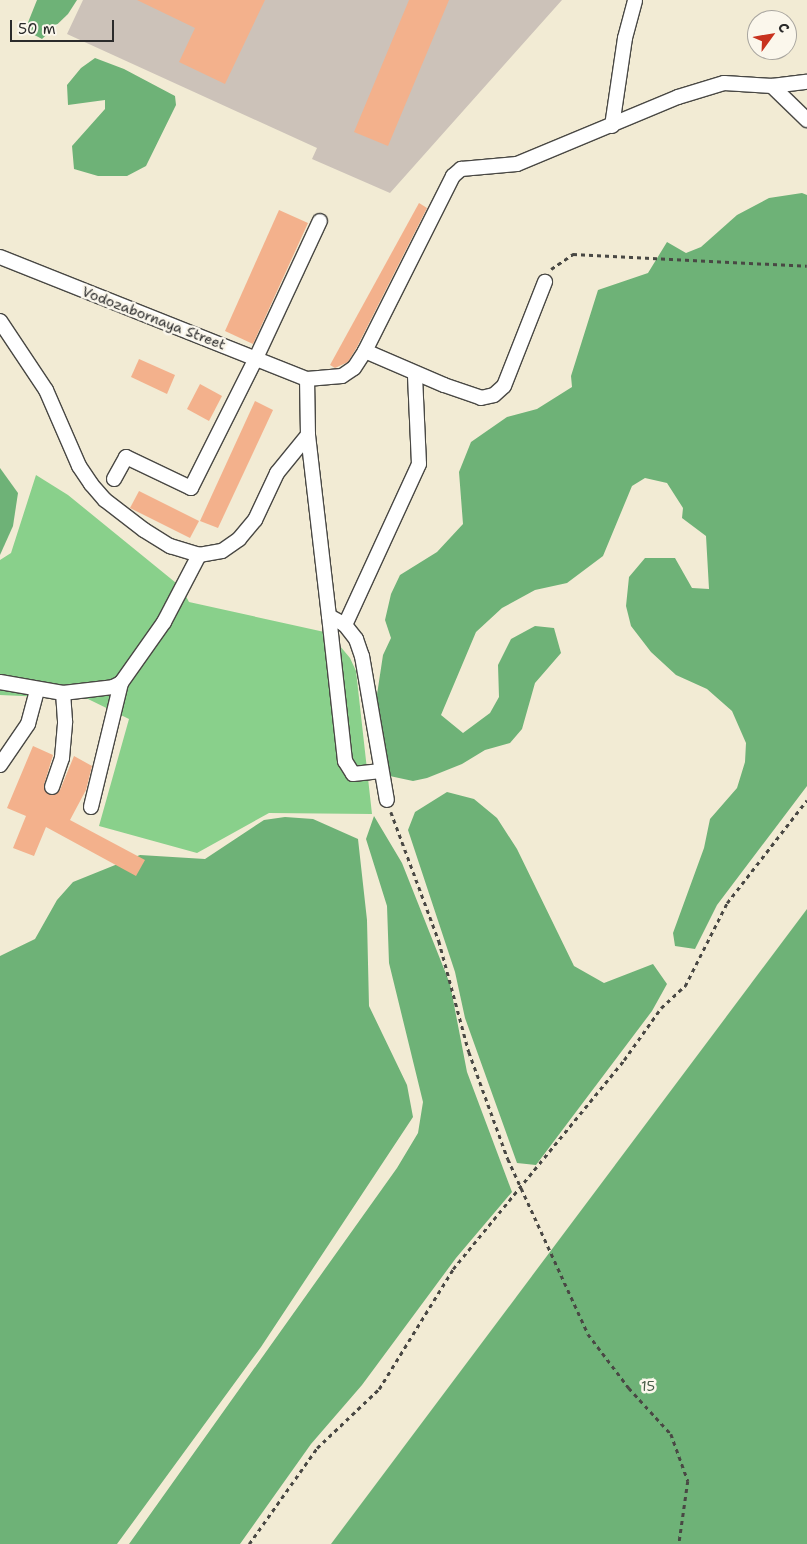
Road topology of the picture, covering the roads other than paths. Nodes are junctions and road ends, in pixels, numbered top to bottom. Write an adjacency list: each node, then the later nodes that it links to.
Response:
1 (635, 0): 5 (street)
2 (807, 82): 3 (street)
3 (772, 86): 4 (street); 5 (street)
4 (807, 120)
5 (612, 126): 10 (street)
6 (320, 221): 11 (street)
7 (0, 257): 11 (street, Vodozabornaya Street)
8 (545, 282): 12 (street)
9 (0, 321): 16 (street)
10 (365, 351): 12 (street); 13 (street)
11 (256, 358): 13 (street, Vodozabornaya Street); 15 (street)
12 (415, 375): 18 (street)
13 (307, 380): 14 (street)
14 (308, 435): 16 (street); 17 (street)
15 (114, 479)
16 (199, 555): 20 (street)
17 (329, 616): 18 (street); 24 (street)
18 (345, 625): 24 (street)
19 (0, 682): 21 (street)
20 (121, 683): 22 (street); 27 (street)
21 (37, 690): 22 (street); 23 (street)
22 (63, 694): 25 (street)
23 (0, 765)
24 (381, 771): 26 (street)
25 (52, 787)
26 (387, 800)
27 (91, 807)

